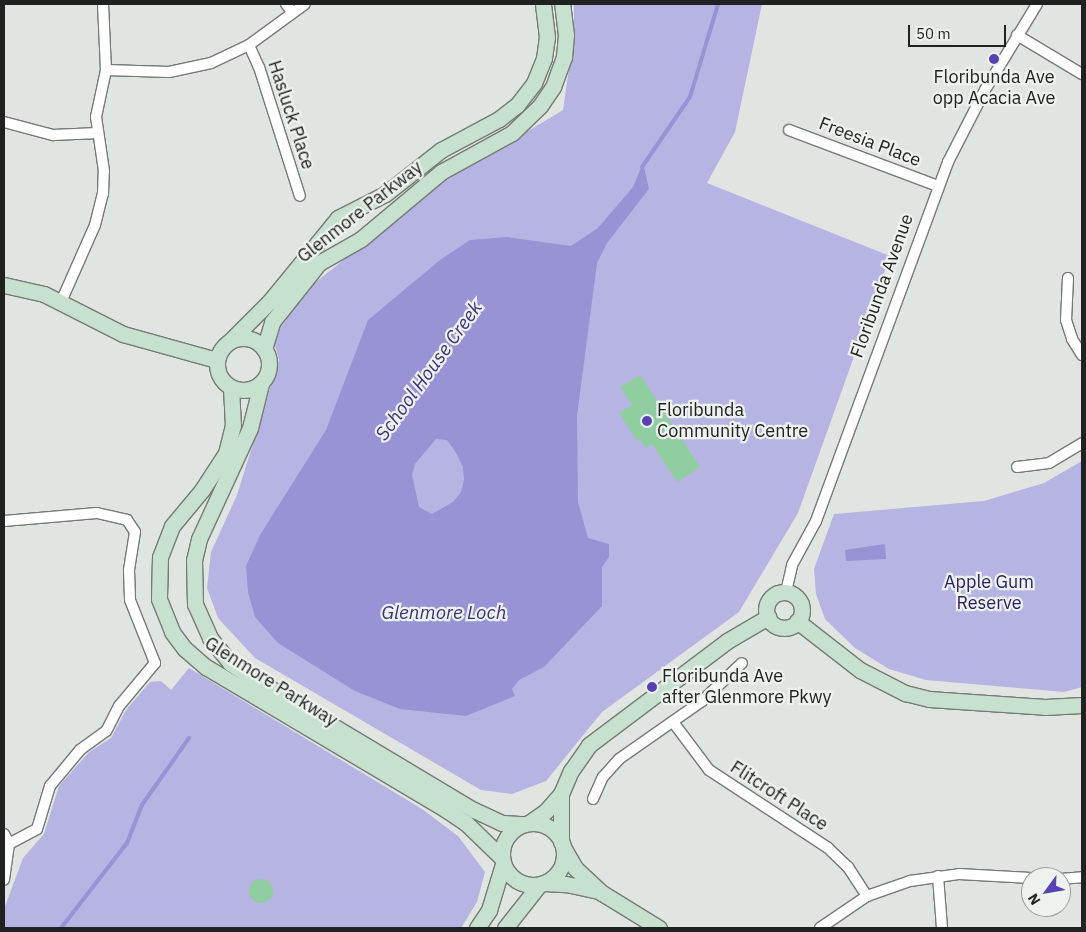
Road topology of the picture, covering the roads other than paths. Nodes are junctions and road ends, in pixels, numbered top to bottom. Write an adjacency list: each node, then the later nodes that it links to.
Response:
1 (103, 4): 9 (street)
2 (305, 4): 6 (street)
3 (543, 4): 19 (main road, Glenmore Parkway)
4 (562, 4): 20 (main road, Glenmore Parkway)
5 (1037, 4): 7 (street, Floribunda Avenue)
6 (290, 8): 8 (street)
7 (1017, 35): 10 (street); 14 (street, Floribunda Avenue)
8 (248, 45): 9 (street); 15 (street, Hasluck Place)
9 (106, 70): 13 (street)
10 (1082, 74)
11 (4, 122): 13 (street)
12 (790, 130): 14 (street, Freesia Place)
13 (98, 133): 18 (street)
14 (938, 186): 28 (street, Floribunda Avenue)
15 (300, 196)
16 (1068, 278): 21 (street)
17 (4, 285): 18 (main road)
18 (61, 302): 22 (main road)
19 (230, 341): 20 (main road); 22 (main road)
20 (264, 349): 23 (main road)
21 (1082, 355)
22 (216, 360): 24 (main road)
23 (261, 384): 24 (main road); 36 (main road, Glenmore Parkway)
24 (231, 388): 40 (main road, Glenmore Parkway)
25 (1082, 443): 26 (street)
26 (1017, 467)
27 (4, 521): 38 (street)
28 (786, 592): 29 (main road); 30 (main road)
29 (768, 617): 30 (main road); 34 (main road)
30 (797, 621): 32 (main road)
31 (742, 663): 33 (street)
32 (1082, 704)
33 (674, 722): 35 (street); 46 (street, Flitcroft Place)
34 (561, 794): 36 (main road); 39 (main road)
35 (593, 799)
36 (527, 824): 39 (main road); 40 (main road)
37 (4, 834): 38 (street)
38 (9, 844): 43 (street)
39 (562, 844): 44 (main road); 45 (main road)
40 (502, 861): 44 (main road); 47 (main road)
41 (938, 876): 42 (street); 46 (street); 51 (street)
42 (1021, 877)
43 (4, 880)
44 (542, 884): 45 (main road); 48 (main road)
45 (602, 893): 49 (main road)
46 (867, 896): 50 (street)
47 (477, 928)
48 (505, 928)
49 (659, 928)
50 (820, 928)
51 (942, 928)

